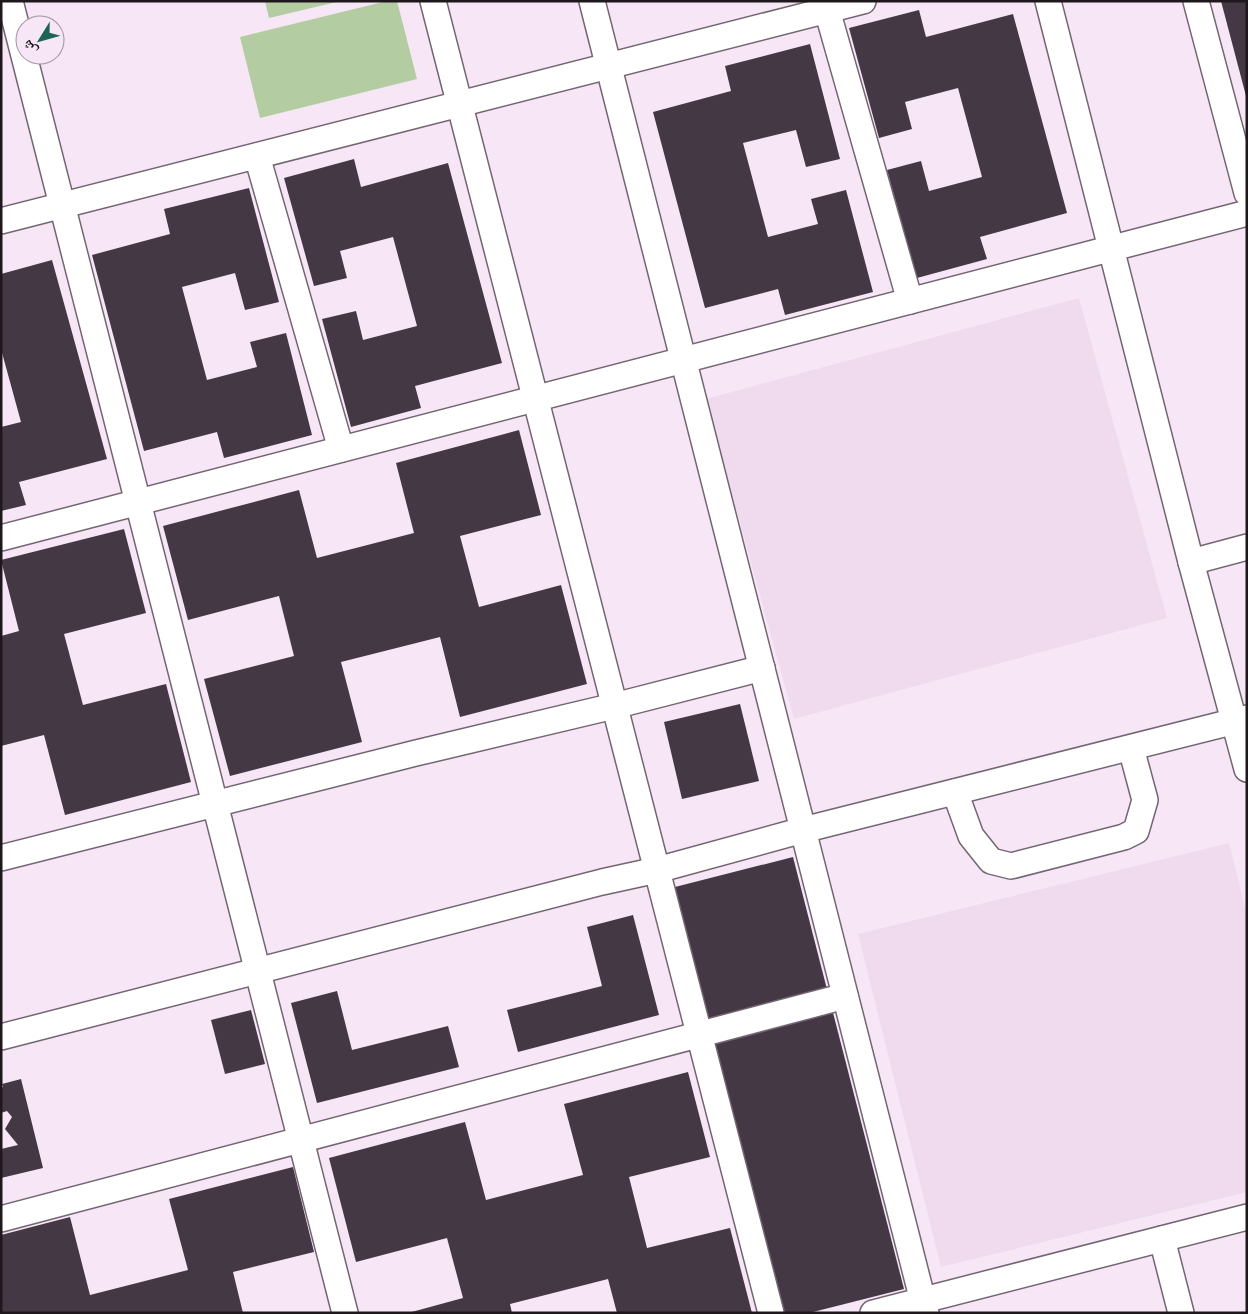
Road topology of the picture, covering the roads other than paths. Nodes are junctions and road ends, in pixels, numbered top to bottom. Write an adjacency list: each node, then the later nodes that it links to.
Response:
1 (10, 1): 12 (street)
2 (433, 1): 9 (street)
3 (592, 1): 8 (street)
4 (863, 1): 7 (street)
5 (1048, 1): 15 (street)
6 (1196, 1): 11 (street)
7 (828, 10): 8 (street); 16 (street)
8 (608, 66): 9 (street); 17 (street)
9 (459, 104): 10 (street); 18 (street)
10 (257, 156): 12 (street); 19 (street)
11 (1247, 193)
12 (62, 205): 14 (street); 20 (street)
13 (1247, 213): 15 (street)
14 (1, 220)
15 (1112, 248): 16 (street); 23 (street)
16 (910, 301): 17 (street)
17 (683, 360): 18 (street); 24 (street)
18 (535, 399): 19 (street); 25 (street)
19 (340, 449): 20 (street)
20 (138, 502): 21 (street); 30 (street)
21 (1, 538)
22 (1247, 547): 23 (street)
23 (1191, 562): 26 (street)
24 (762, 668): 25 (street); 31 (street)
25 (614, 706): 30 (street); 33 (street)
26 (1241, 720): 27 (street); 28 (street)
27 (1131, 748): 29 (street); 29 (street)
28 (1247, 769)
29 (955, 792): 31 (street)
30 (215, 805): 32 (street); 34 (street)
31 (803, 830): 33 (street); 35 (street)
32 (1, 858)
33 (656, 870): 34 (street); 36 (street)
34 (258, 971): 37 (street); 38 (street)
35 (845, 996): 36 (street); 42 (street)
36 (699, 1036): 38 (street); 44 (street)
37 (1, 1037)
38 (301, 1140): 40 (street); 43 (street)
39 (1247, 1217): 41 (street)
40 (1, 1219)
41 (1162, 1239): 42 (street); 46 (street)
42 (924, 1306): 45 (street)
43 (345, 1313)
44 (771, 1313)
45 (874, 1313)
46 (1181, 1313)

